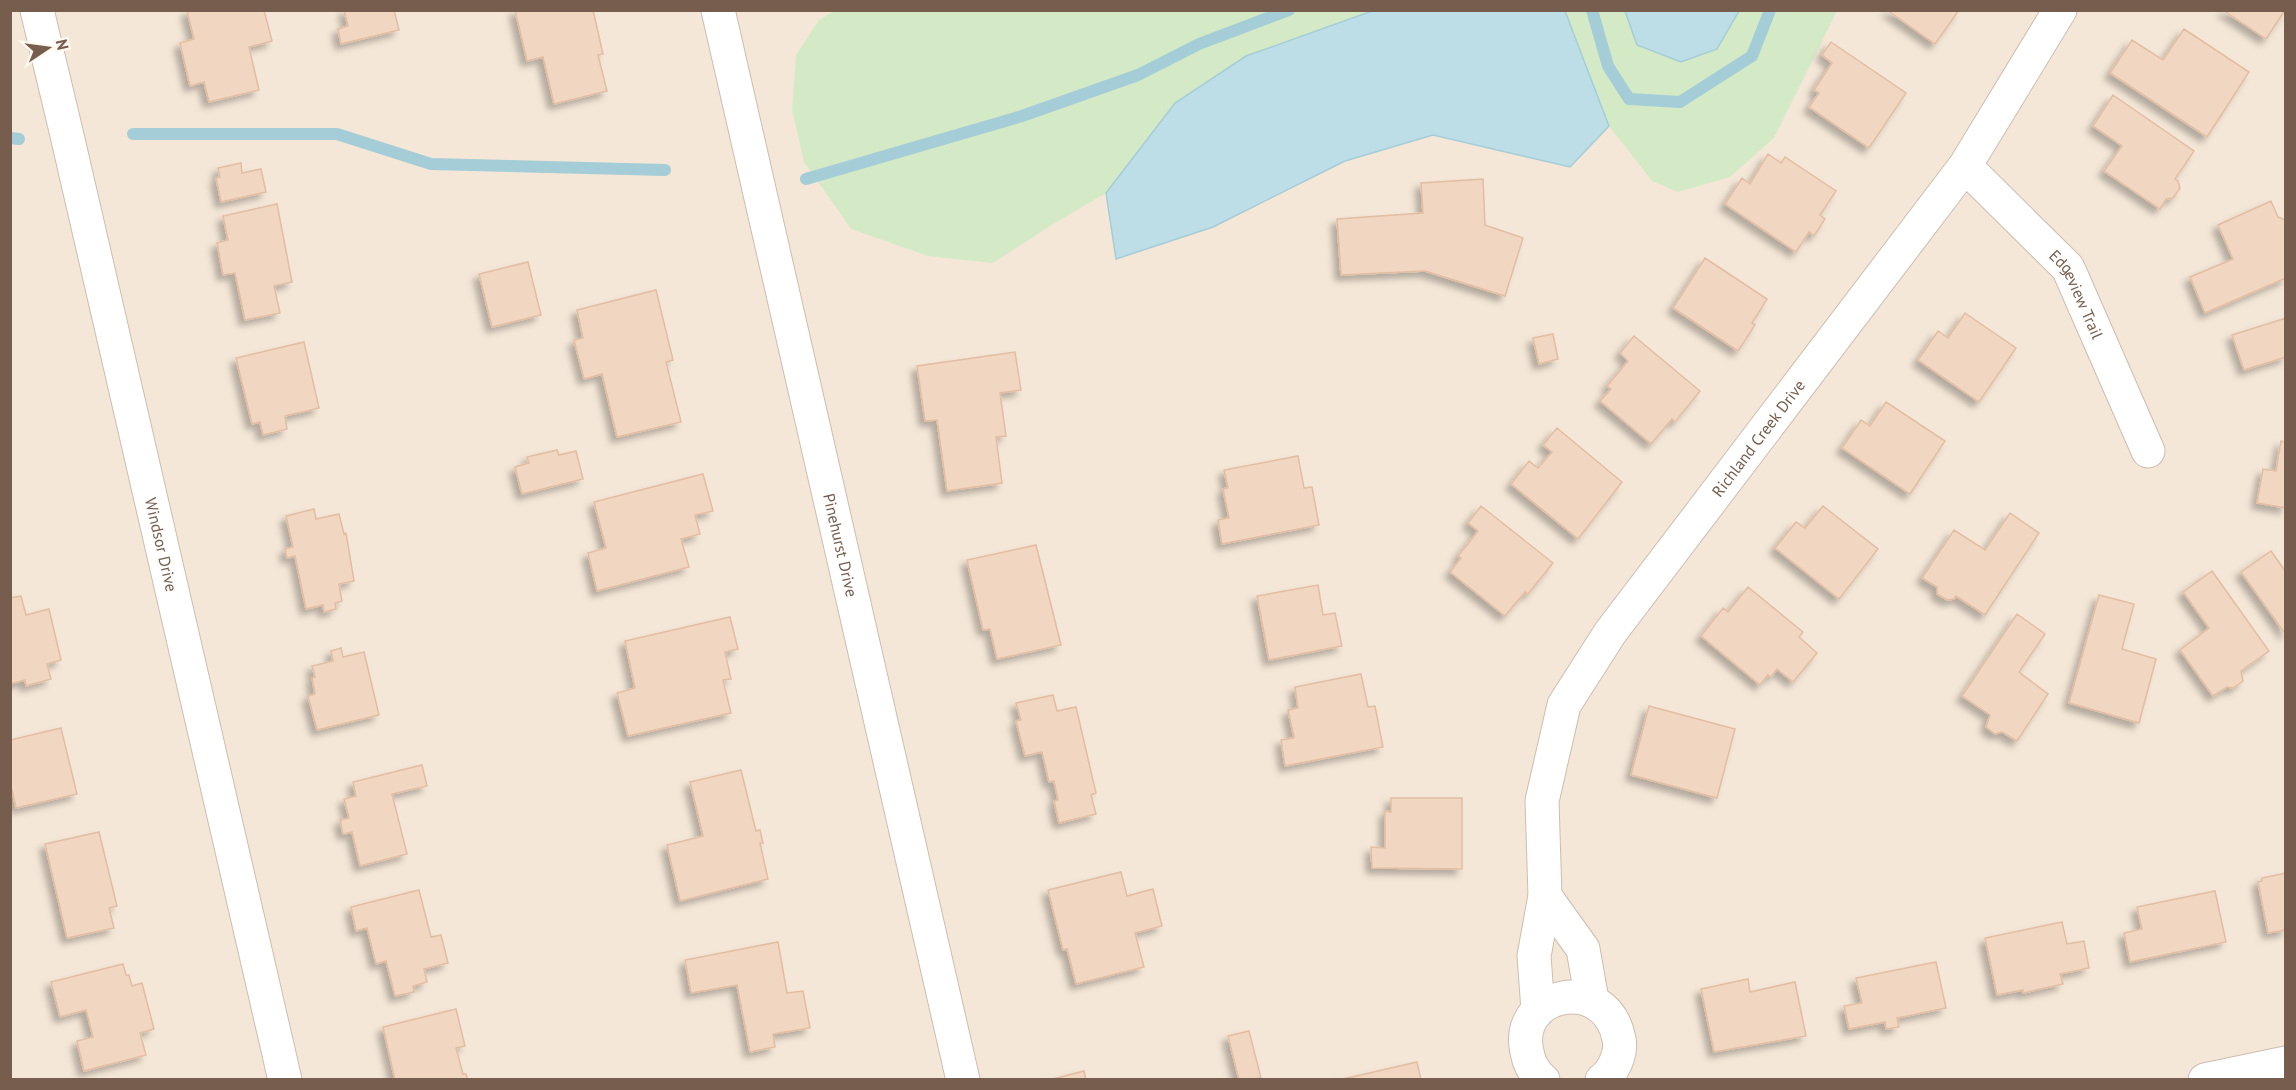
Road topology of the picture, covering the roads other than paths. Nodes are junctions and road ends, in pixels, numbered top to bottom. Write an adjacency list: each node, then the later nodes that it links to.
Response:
1 (37, 10): 11 (street, Windsor Drive)
2 (718, 10): 12 (street, Pinehurst Drive)
3 (2060, 10): 4 (street, Richland Creek Drive)
4 (1965, 166): 5 (street, Edgeview Trail); 6 (street, Richland Creek Drive)
5 (2148, 451)
6 (1545, 896): 7 (street); 8 (street, Richland Creek Drive)
7 (1592, 1000): 8 (street); 10 (street)
8 (1538, 1010): 13 (street, Richland Creek Drive)
9 (2286, 1063): 14 (street)
10 (1605, 1079)
11 (285, 1080)
12 (963, 1080)
13 (1543, 1080)
14 (2205, 1080)

